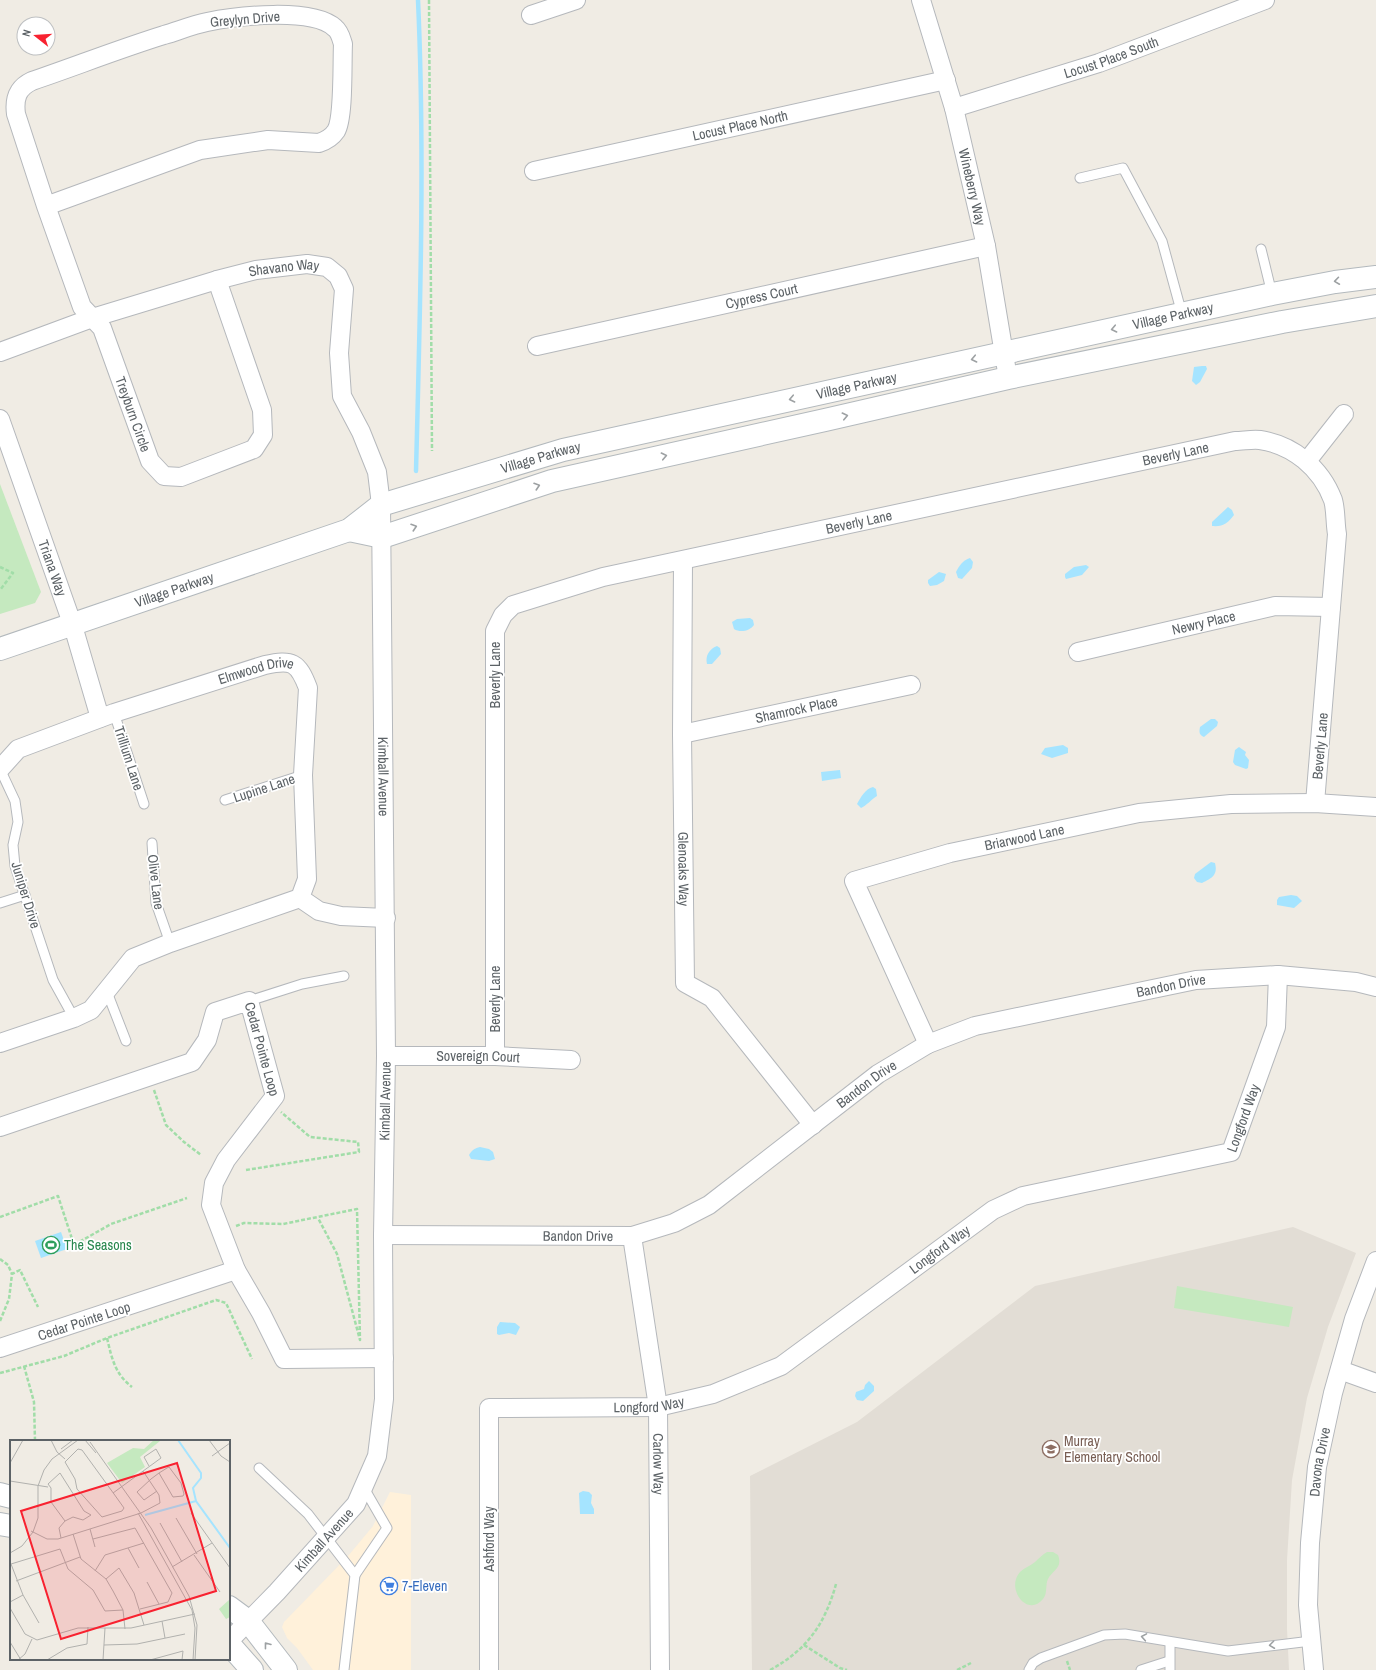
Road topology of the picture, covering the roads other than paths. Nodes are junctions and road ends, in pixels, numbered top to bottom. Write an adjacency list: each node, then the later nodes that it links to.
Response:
1 (576, 0): 4 (street)
2 (921, 0): 5 (street, Wineberry Way)
3 (1265, 0): 6 (street, Locust Place South)
4 (532, 15)
5 (946, 80): 6 (street, Wineberry Way); 7 (street, Locust Place North)
6 (954, 108): 10 (street, Wineberry Way)
7 (534, 171)
8 (1080, 178): 16 (lane)
9 (46, 206): 9 (street, Greylyn Drive); 17 (street, Greylyn Drive)
10 (986, 246): 18 (street, Cypress Court); 20 (street, Wineberry Way)
11 (1261, 249): 14 (lane)
12 (1376, 277): 14 (street, Village Parkway, one-way to 14)
13 (217, 280): 17 (street, Shavano Way); 17 (street, Treyburn Circle); 25 (street, Shavano Way)
14 (1272, 294): 16 (street, Village Parkway)
15 (1376, 306): 21 (street, Village Parkway)
16 (1182, 314): 20 (street, Village Parkway, one-way to 20)
17 (92, 318): 19 (street, Shavano Way)
18 (537, 346)
19 (0, 352)
20 (1004, 353): 21 (street, Wineberry Way); 25 (street, Village Parkway, one-way to 25)
21 (1008, 378): 27 (street, Village Parkway, one-way to 21)
22 (1344, 414): 24 (street)
23 (0, 419): 30 (street, Triana Way)
24 (1307, 460): 28 (street, Beverly Lane); 29 (street, Beverly Lane)
25 (381, 506): 26 (street, Village Parkway); 27 (street, Kimball Avenue)
26 (349, 530): 27 (street); 30 (street, Village Parkway)
27 (382, 537): 46 (street, Kimball Avenue)
28 (683, 561): 35 (street, Glenoaks Way); 58 (street, Beverly Lane)
29 (1331, 607): 32 (street, Newry Place); 40 (street, Beverly Lane)
30 (73, 626): 31 (street, Village Parkway); 34 (street, Triana Way)
31 (0, 649)
32 (1078, 652)
33 (911, 685): 35 (street, Shamrock Place)
34 (107, 715): 36 (street, Elmwood Drive); 37 (street, Elmwood Drive); 39 (lane, Trillium Lane)
35 (682, 734): 60 (street, Glenoaks Way)
36 (0, 769): 43 (lane, Juniper Drive)
37 (303, 775): 38 (lane, Lupine Lane); 44 (street, Elmwood Drive)
38 (225, 800)
39 (144, 804)
40 (1315, 804): 41 (street, Briarwood Lane); 56 (street, Briarwood Lane)
41 (1376, 807)
42 (152, 843): 47 (lane, Olive Lane)
43 (25, 895): 45 (lane); 53 (lane, Juniper Drive)
44 (300, 898): 46 (street); 47 (street)
45 (0, 903)
46 (386, 918): 57 (street, Kimball Avenue)
47 (170, 943): 51 (street)
48 (1278, 975): 50 (street, Bandon Drive); 56 (street, Bandon Drive); 70 (street, Longford Way)
49 (344, 976): 52 (lane)
50 (1376, 987)
51 (107, 992): 53 (street); 54 (lane)
52 (249, 1001): 61 (street, Cedar Pointe Loop); 65 (street, Cedar Pointe Loop)
53 (74, 1018): 55 (street)
54 (126, 1041)
55 (0, 1043)
56 (928, 1044): 60 (street, Bandon Drive)
57 (386, 1056): 58 (street, Sovereign Court); 62 (street, Kimball Avenue)
58 (495, 1056): 59 (street, Sovereign Court)
59 (571, 1060)
60 (813, 1125): 63 (street, Bandon Drive)
61 (0, 1127)
62 (383, 1236): 63 (street, Bandon Drive); 67 (street, Kimball Avenue)
63 (632, 1236): 70 (street, Carlow Way)
64 (1376, 1261): 68 (street, Davona Drive)
65 (236, 1270): 66 (street, Cedar Pointe Loop); 67 (street, Cedar Pointe Loop)
66 (0, 1348)
67 (384, 1358): 73 (street, Kimball Avenue)
68 (1340, 1370): 69 (street); 82 (street, Davona Drive)
69 (1376, 1383)
70 (658, 1407): 71 (street, Longford Way); 91 (street, Carlow Way)
71 (488, 1408): 90 (street, Ashford Way)
72 (259, 1468): 78 (lane)
73 (364, 1488): 78 (street, Kimball Avenue); 79 (lane)
74 (0, 1494): 75 (street)
75 (10, 1497)
76 (0, 1524): 77 (street)
77 (10, 1526)
78 (326, 1537): 79 (lane); 81 (street, Kimball Avenue)
79 (355, 1575): 89 (lane)
80 (230, 1608): 81 (street)
81 (248, 1621): 83 (street, Kimball Avenue); 88 (street, one-way to 81)
82 (1311, 1641): 84 (lane, one-way to 84); 94 (street, Davona Drive)
83 (230, 1642)
84 (1170, 1642): 86 (lane); 92 (lane, one-way to 92)
85 (230, 1644): 87 (street)
86 (1170, 1665): 93 (lane)
87 (252, 1670)
88 (286, 1670)
89 (344, 1670)
90 (489, 1670)
91 (660, 1670)
92 (1029, 1670)
93 (1141, 1670)
94 (1314, 1670)

